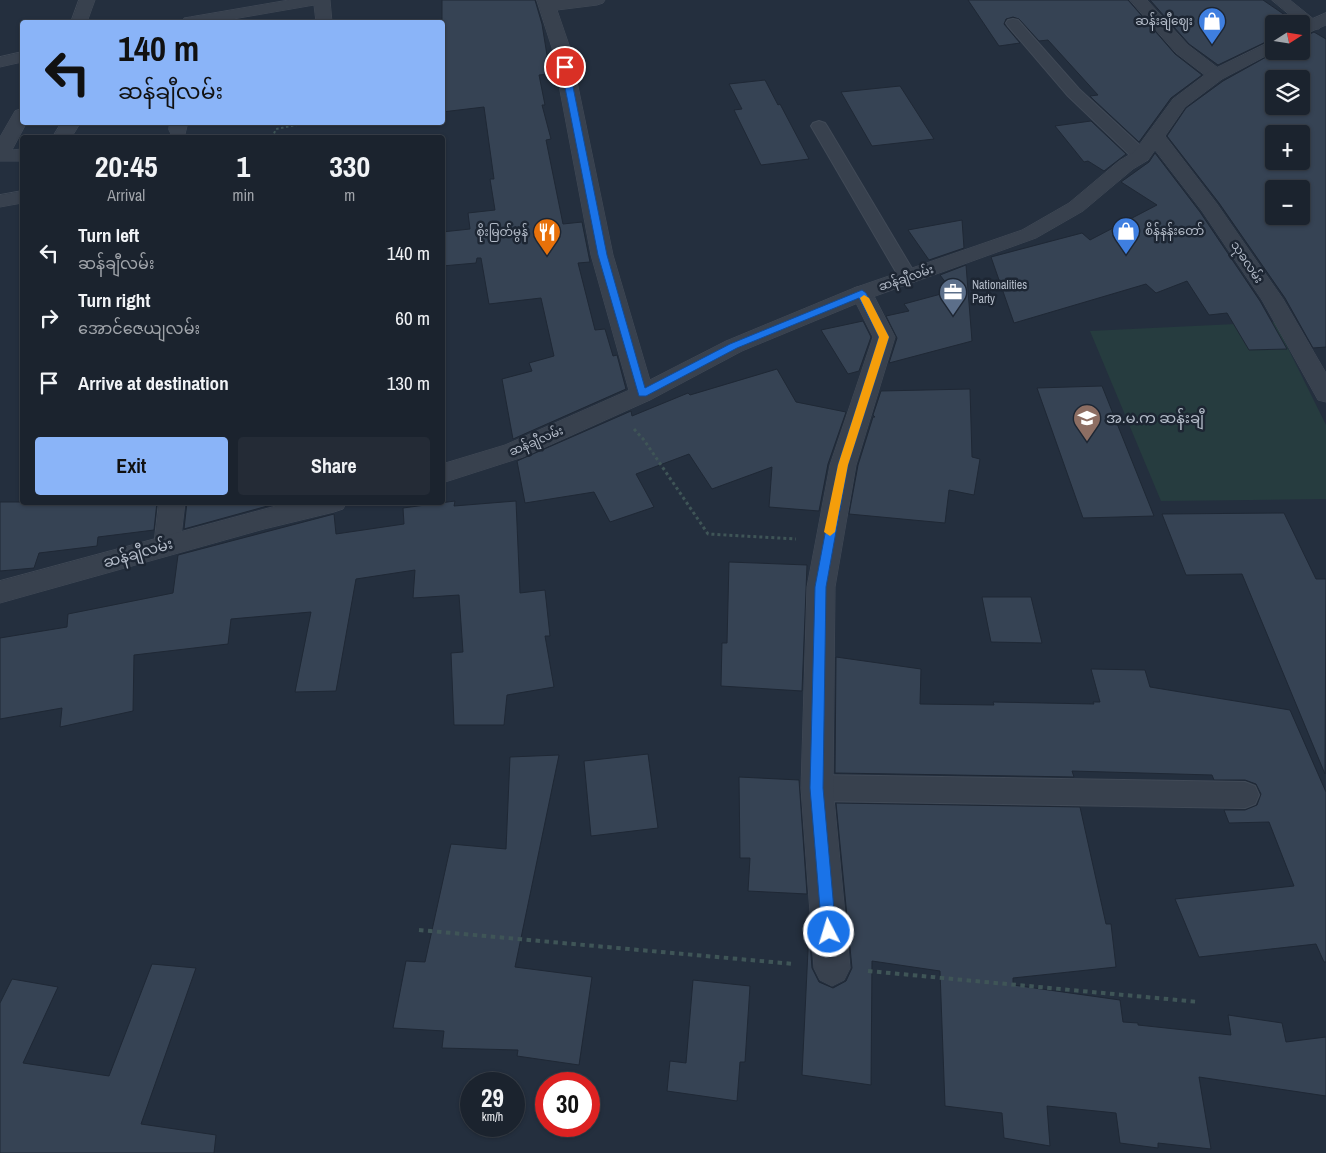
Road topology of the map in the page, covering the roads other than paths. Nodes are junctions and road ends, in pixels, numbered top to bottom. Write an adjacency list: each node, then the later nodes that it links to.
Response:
1 (87, 0): 9 (street)
2 (317, 0): 8 (street)
3 (322, 0): 11 (street)
4 (597, 0): 7 (street)
5 (1138, 0): 17 (street)
6 (1280, 0): 13 (street)
7 (547, 3): 27 (street)
8 (261, 4): 10 (street)
9 (80, 20)
10 (198, 20)
11 (324, 20)
12 (1013, 23): 22 (lane)
13 (1314, 25)
14 (1265, 50): 17 (street, ဆန်ချီလမ်း)
15 (20, 58): 16 (street)
16 (0, 62)
17 (1216, 75): 20 (street, ဆန်ချီလမ်း)
18 (20, 118): 21 (street)
19 (819, 126): 25 (lane)
20 (1156, 138): 22 (street, ဆန်ချီလမ်း); 28 (street, သုခလမ်း)
21 (20, 154)
22 (1141, 156): 25 (street, ဆန်ချီလမ်း)
23 (20, 197): 24 (street)
24 (0, 201)
25 (908, 278): 26 (street, ဆန်ချီလမ်း)
26 (862, 293): 27 (street, ဆန်ချီလမ်း); 34 (street)
27 (642, 394): 29 (street, ဆန်ချီလမ်း)
28 (1326, 394)
29 (445, 473)
30 (172, 505): 32 (street)
31 (322, 505): 32 (street, ဆန်ချီလမ်း)
32 (167, 545): 33 (street, ဆန်ချီလမ်း)
33 (0, 592)
34 (816, 788): 35 (lane); 36 (street)
35 (1245, 795)
36 (832, 968)

